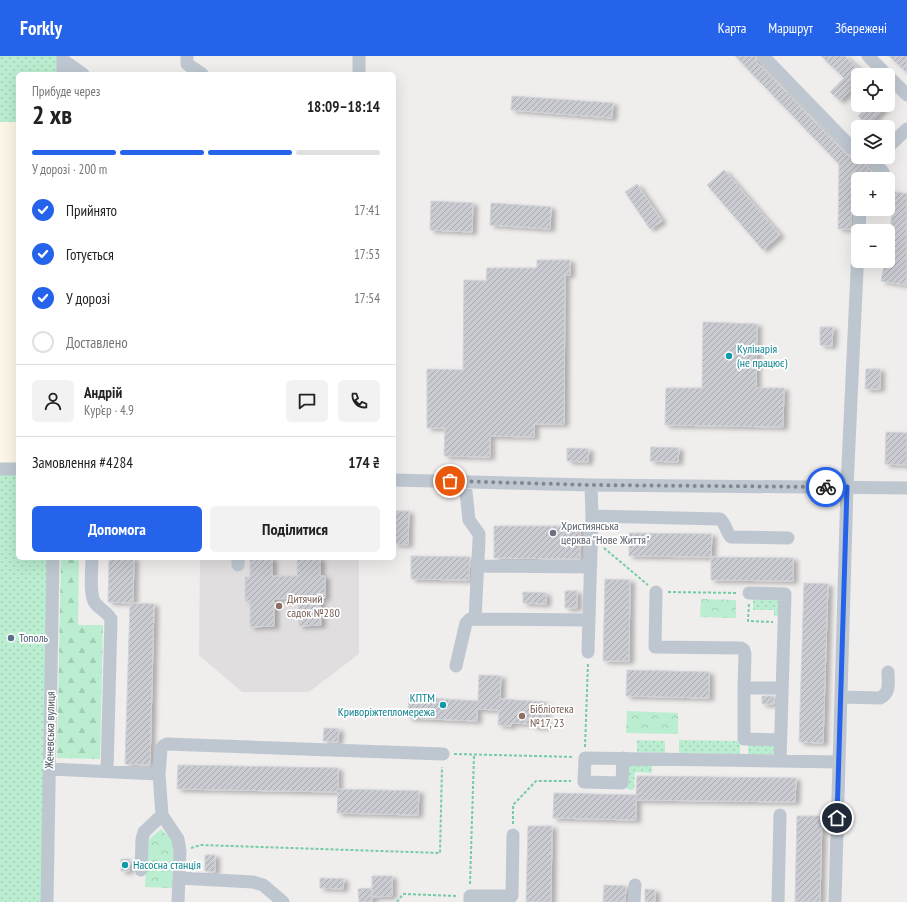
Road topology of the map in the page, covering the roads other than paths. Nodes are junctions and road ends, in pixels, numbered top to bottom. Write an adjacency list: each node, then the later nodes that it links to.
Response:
1 (187, 56): 9 (street)
2 (359, 56): 10 (street)
3 (763, 56): 15 (street)
4 (868, 56): 6 (street)
5 (63, 58): 7 (street); 8 (street)
6 (879, 68)
7 (63, 72)
8 (80, 72)
9 (199, 72)
10 (359, 72)
11 (895, 84): 12 (street)
12 (907, 95)
13 (907, 128): 14 (street)
14 (895, 140)
15 (851, 147)
16 (857, 268): 22 (street)
17 (0, 469): 18 (street)
18 (16, 469)
19 (396, 480): 20 (street)
20 (465, 482): 21 (street); 28 (street)
21 (591, 485): 22 (street); 24 (street)
22 (847, 487): 23 (street); 39 (street)
23 (907, 488)
24 (592, 516): 25 (street); 29 (street)
25 (788, 538)
26 (53, 560): 45 (street, Женевська вулиця)
27 (92, 560): 46 (street)
28 (478, 566): 29 (street); 32 (street)
29 (591, 567): 33 (street)
30 (656, 592): 37 (street)
31 (749, 593): 38 (street)
32 (476, 619): 33 (street); 35 (street)
33 (589, 620): 34 (street)
34 (588, 652)
35 (456, 666)
36 (888, 672): 39 (street)
37 (744, 688): 38 (street); 40 (street)
38 (781, 688): 40 (street)
39 (841, 697): 44 (street)
40 (780, 740): 43 (street)
41 (443, 754): 47 (street)
42 (623, 758): 42 (street); 43 (street)
43 (780, 761): 44 (street)
44 (839, 762): 61 (street)
45 (49, 768): 46 (street); 56 (street, Женевська вулиця)
46 (107, 772): 47 (street)
47 (159, 774): 48 (street)
48 (162, 815): 51 (street); 52 (street)
49 (780, 815): 60 (street)
50 (513, 835): 55 (street)
51 (142, 870)
52 (179, 878): 57 (street); 58 (street)
53 (635, 885): 59 (street)
54 (470, 899): 55 (street)
55 (512, 899)
56 (47, 902)
57 (178, 902)
58 (282, 902)
59 (634, 902)
60 (778, 902)
61 (834, 902)

